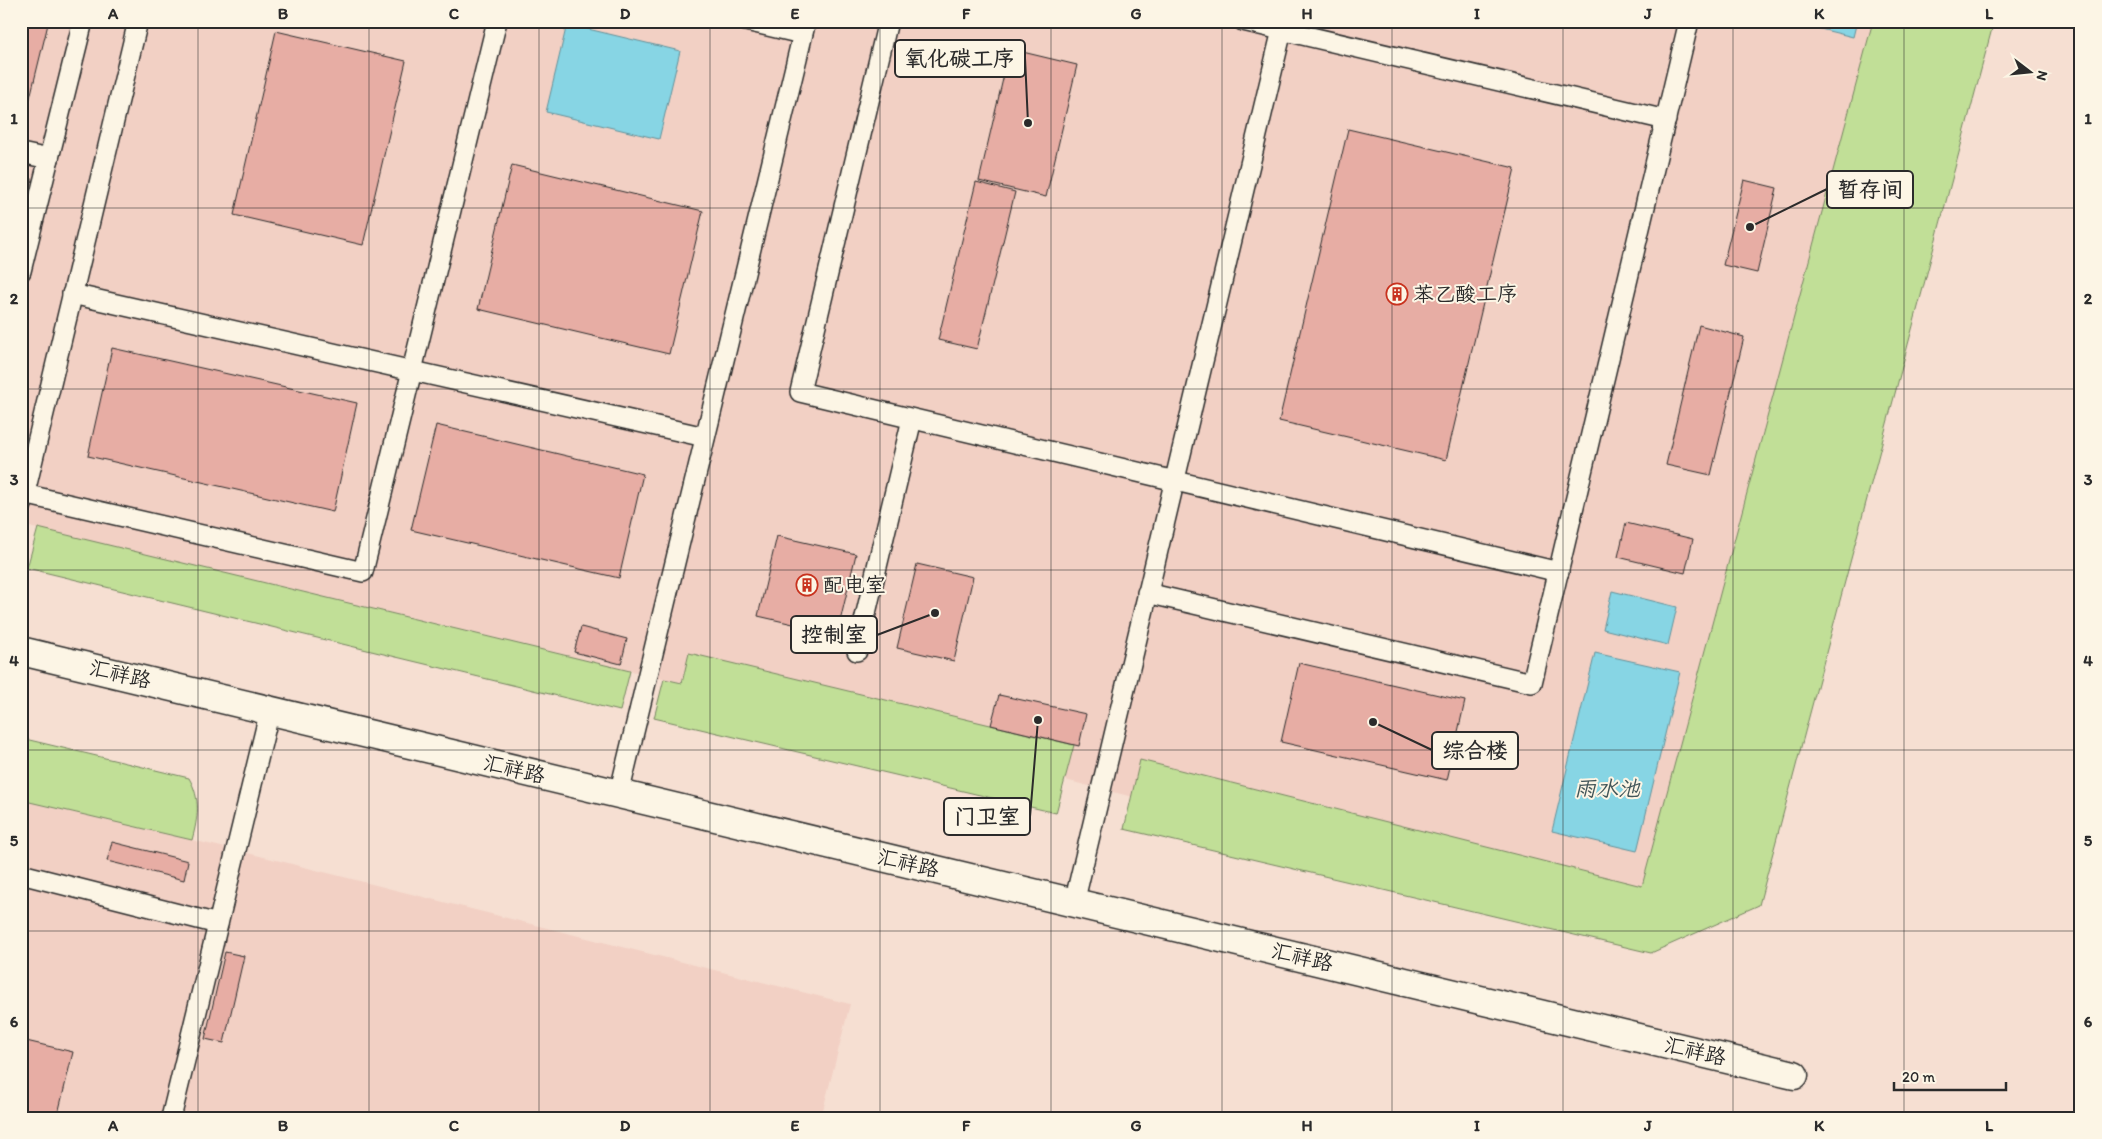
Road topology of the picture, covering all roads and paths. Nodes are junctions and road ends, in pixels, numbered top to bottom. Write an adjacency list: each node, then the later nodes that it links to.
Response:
1 (83, 21): 12 (lane)
2 (138, 21): 14 (lane)
3 (497, 21): 15 (lane)
4 (746, 21): 8 (lane)
5 (888, 21): 16 (lane)
6 (1243, 21): 9 (lane)
7 (1689, 21): 10 (lane)
8 (804, 28): 17 (lane)
9 (1282, 30): 10 (lane); 18 (lane)
10 (1666, 120): 20 (lane)
11 (21, 152): 12 (lane)
12 (49, 159): 13 (lane)
13 (21, 271)
14 (72, 294): 15 (lane); 19 (lane)
15 (412, 370): 17 (lane); 19 (lane)
16 (912, 419): 18 (lane); 23 (lane)
17 (705, 437): 25 (lane)
18 (1174, 481): 20 (lane); 21 (lane)
19 (23, 500)
20 (1558, 572): 21 (lane)
21 (1147, 593): 27 (lane)
22 (21, 651): 24 (main road, 汇祥路)
23 (857, 651)
24 (270, 710): 25 (main road, 汇祥路); 28 (lane)
25 (619, 794): 27 (main road, 汇祥路)
26 (21, 874): 28 (lane)
27 (1074, 903): 29 (main road, 汇祥路)
28 (218, 924): 30 (lane)
29 (1794, 1075)
30 (171, 1118)

